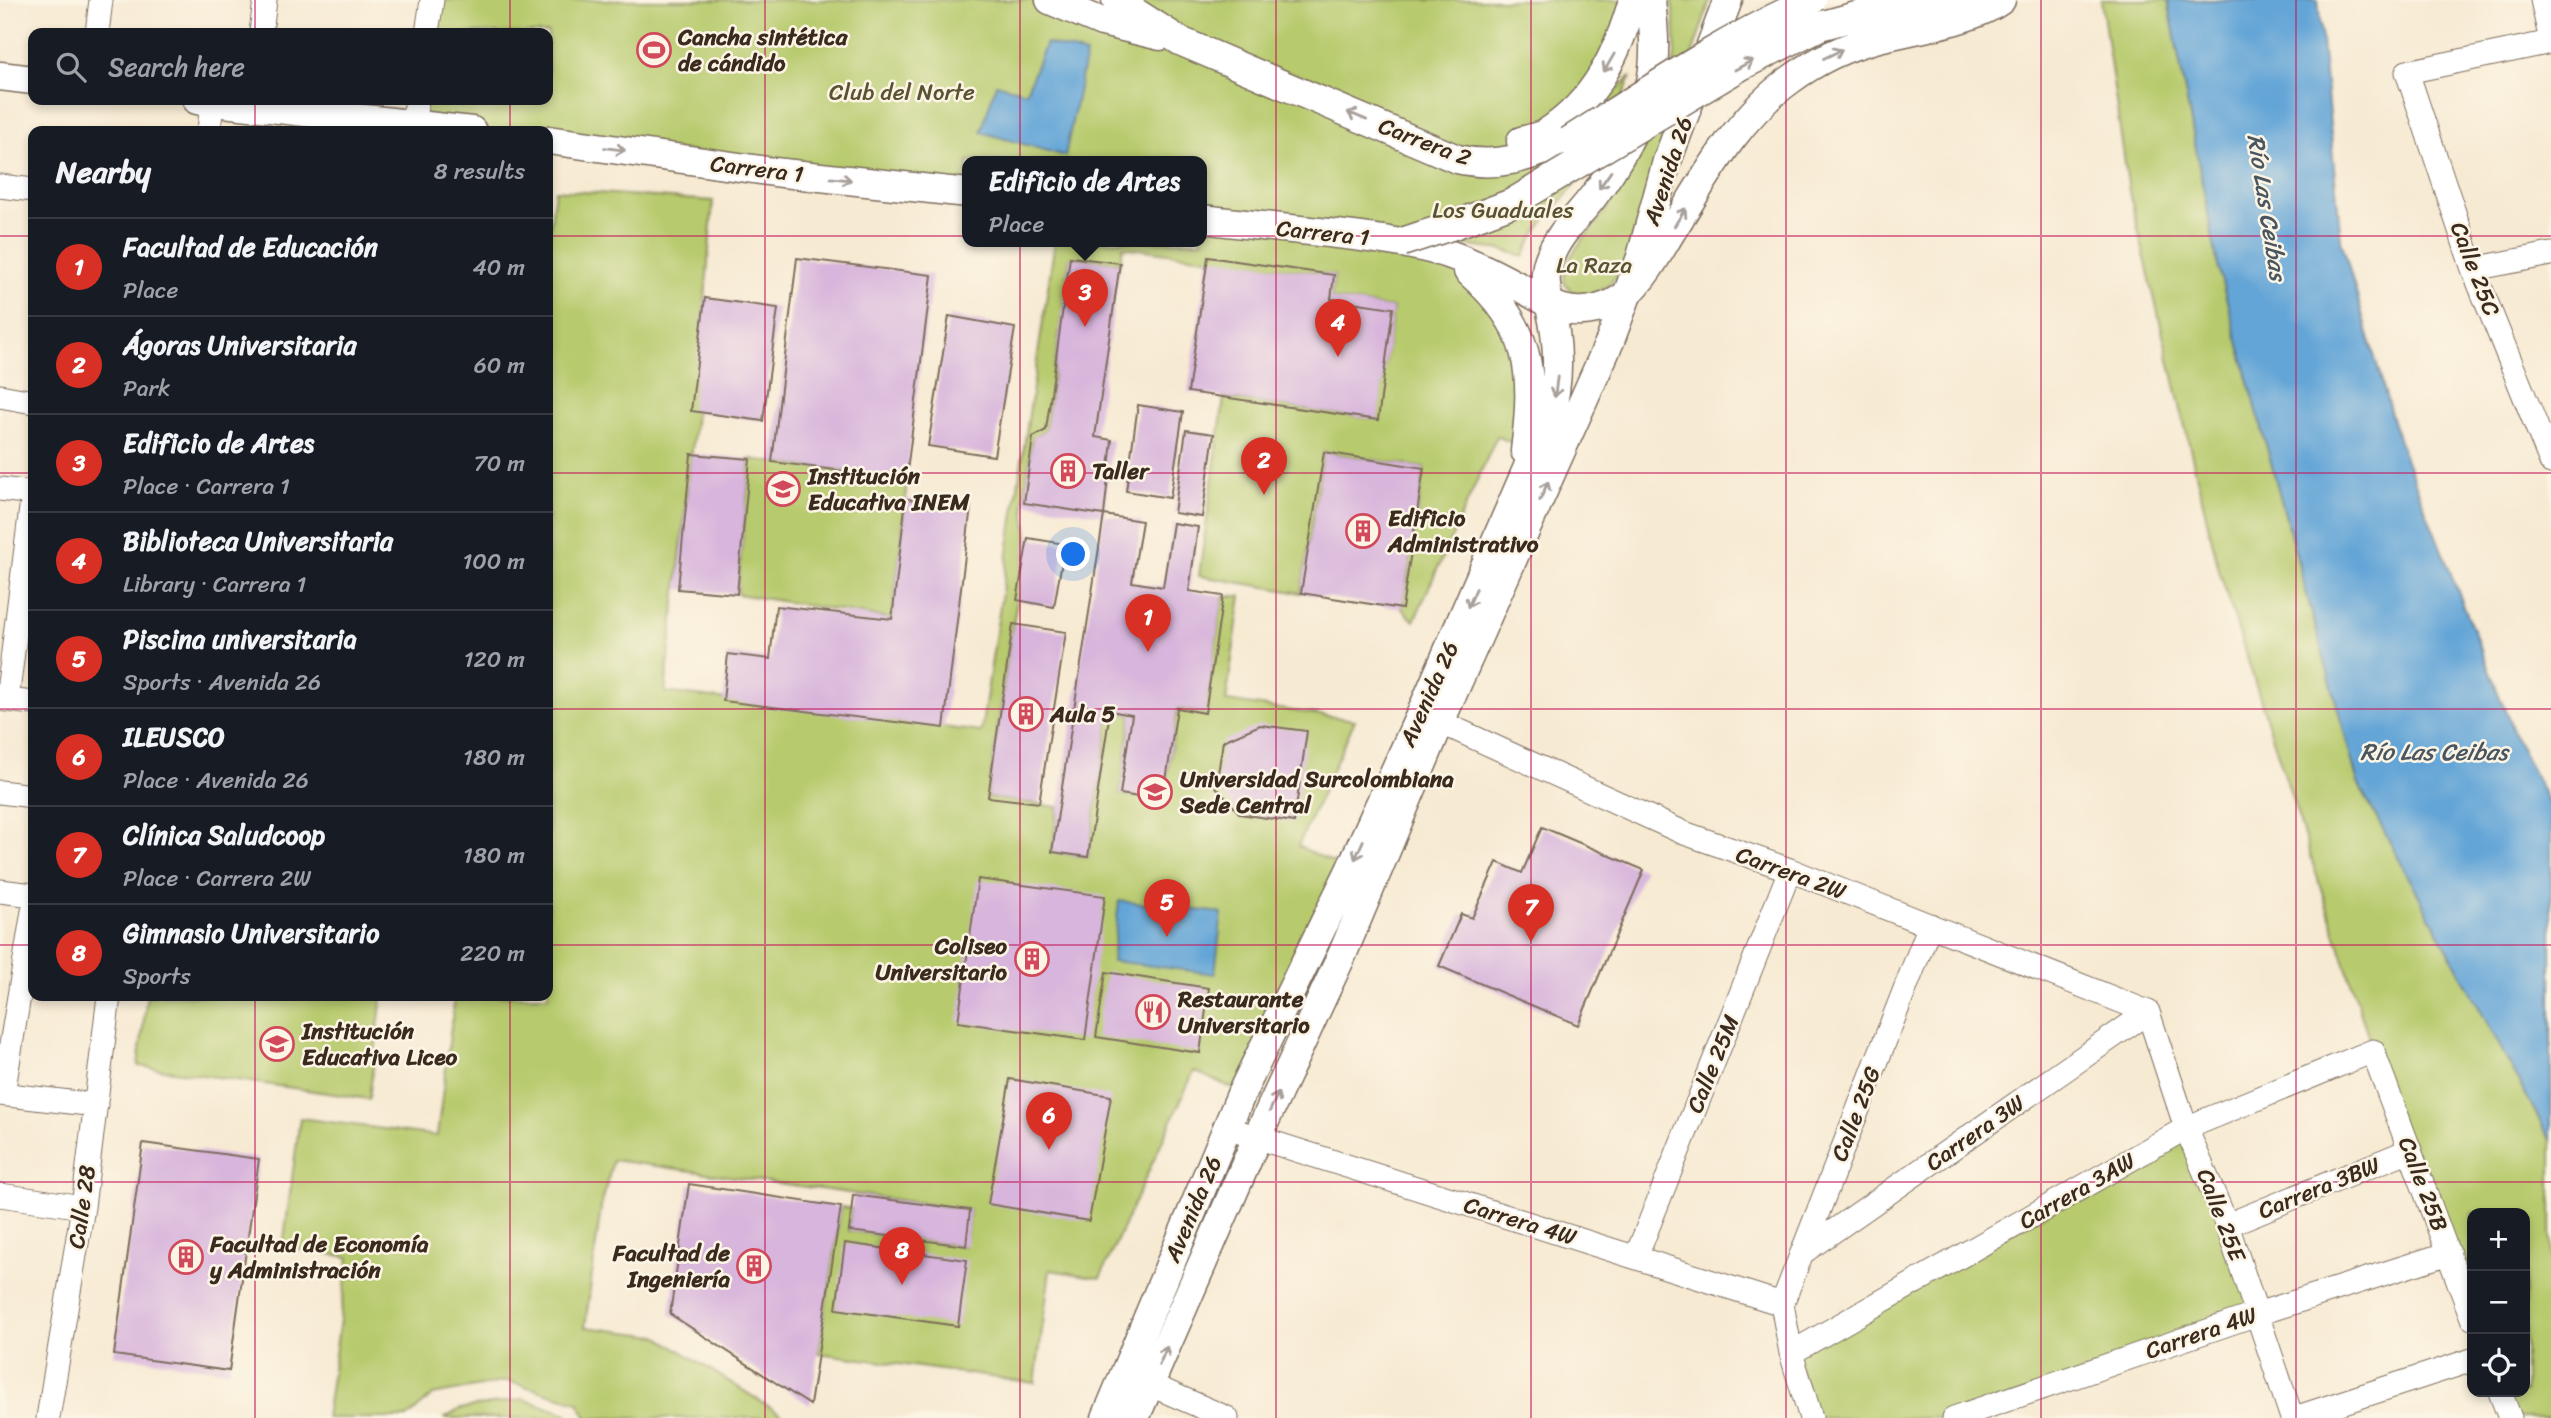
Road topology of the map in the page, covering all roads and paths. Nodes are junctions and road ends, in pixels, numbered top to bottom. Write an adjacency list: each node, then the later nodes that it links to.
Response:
1 (101, 0): 13 (street)
2 (265, 0): 14 (street)
3 (432, 0): 15 (street)
4 (1050, 0): 16 (main road, Carrera 2)
5 (1116, 0): 16 (main road, Carrera 2)
6 (1633, 0): 26 (main road, one-way to 26)
7 (1651, 0): 36 (main road, Avenida 26, one-way to 36)
8 (1728, 0): 35 (main road, Avenida 26)
9 (1960, 0): 12 (main road, Carrera 2)
10 (2001, 0): 35 (main road, one-way to 10)
11 (2542, 0): 17 (street)
12 (1816, 13): 26 (main road, Carrera 2, bridge); 31 (main road, Carrera 2, one-way to 12, bridge)
13 (98, 28)
14 (262, 28)
15 (428, 28)
16 (1180, 41): 26 (main road, Carrera 2, one-way to 16)
17 (2551, 41): 34 (street, Calle 25C)
18 (0, 76): 19 (main road)
19 (28, 79)
20 (205, 105): 23 (street)
21 (288, 105): 22 (main road)
22 (415, 112): 24 (main road)
23 (208, 126)
24 (457, 126)
25 (553, 141): 29 (main road, Carrera 1, one-way to 29)
26 (1420, 143)
27 (0, 186): 28 (street)
28 (28, 189)
29 (962, 192)
30 (1207, 220): 31 (main road, Carrera 1)
31 (1402, 242): 33 (main road, Carrera 1)
32 (2551, 254): 34 (street)
33 (1450, 255): 36 (main road, Carrera 1); 40 (main road)
34 (2473, 269): 39 (street, Calle 25C)
35 (1629, 293): 36 (main road, Carrera 1); 46 (main road, Avenida 26, one-way to 35)
36 (1549, 304): 40 (main road, Avenida 26, one-way to 40)
37 (0, 396): 38 (street)
38 (28, 401)
39 (2551, 462)
40 (1521, 485): 59 (main road, Avenida 26, one-way to 59)
41 (0, 489): 42 (street)
42 (28, 492)
43 (28, 528): 44 (street)
44 (4, 699): 45 (street)
45 (28, 702)
46 (1440, 722): 49 (street, Carrera 2W); 61 (main road, Avenida 26, one-way to 46)
47 (0, 792): 48 (street)
48 (28, 795)
49 (1790, 870): 52 (street, Carrera 2W); 68 (street, Calle 25M)
50 (0, 891): 51 (street)
51 (28, 894)
52 (1930, 925): 55 (street, Carrera 2W); 67 (street, Calle 25G)
53 (28, 940): 57 (street)
54 (108, 1001): 58 (street, Calle 28)
55 (2148, 1012): 60 (street, Calle 25E); 67 (street, Carrera 3W)
56 (2373, 1051): 60 (street, Carrera 3AW); 62 (street, Calle 25B)
57 (1, 1094): 58 (street)
58 (96, 1105): 64 (street, Calle 28)
59 (1227, 1128): 61 (street, Carrera 4W); 77 (main road, Avenida 26)
60 (2186, 1128): 65 (street, Calle 25E); 72 (street, Carrera 3AW)
61 (1257, 1138): 68 (street, Carrera 4W); 74 (main road, Avenida 26, one-way to 61)
62 (2410, 1150): 65 (street, Carrera 3BW); 66 (street, Calle 25B)
63 (0, 1195): 64 (street)
64 (83, 1207): 76 (street, Calle 28)
65 (2227, 1225): 71 (street, Calle 25E)
66 (2449, 1253): 70 (street, Calle 25B); 71 (street, Carrera 4W)
67 (1802, 1254): 69 (street, Calle 25G)
68 (1636, 1257): 69 (street, Carrera 4W)
69 (1782, 1304): 72 (street)
70 (2467, 1304)
71 (2257, 1314): 81 (street, Carrera 4W); 82 (street, Calle 25E)
72 (1791, 1353): 80 (street)
73 (2467, 1362): 82 (street)
74 (1151, 1385): 78 (main road, Avenida 26); 79 (street)
75 (2502, 1397): 83 (street)
76 (48, 1418)
77 (1107, 1418)
78 (1135, 1418)
79 (1227, 1418)
80 (1811, 1418)
81 (1954, 1418)
82 (2293, 1418)
83 (2511, 1418)

